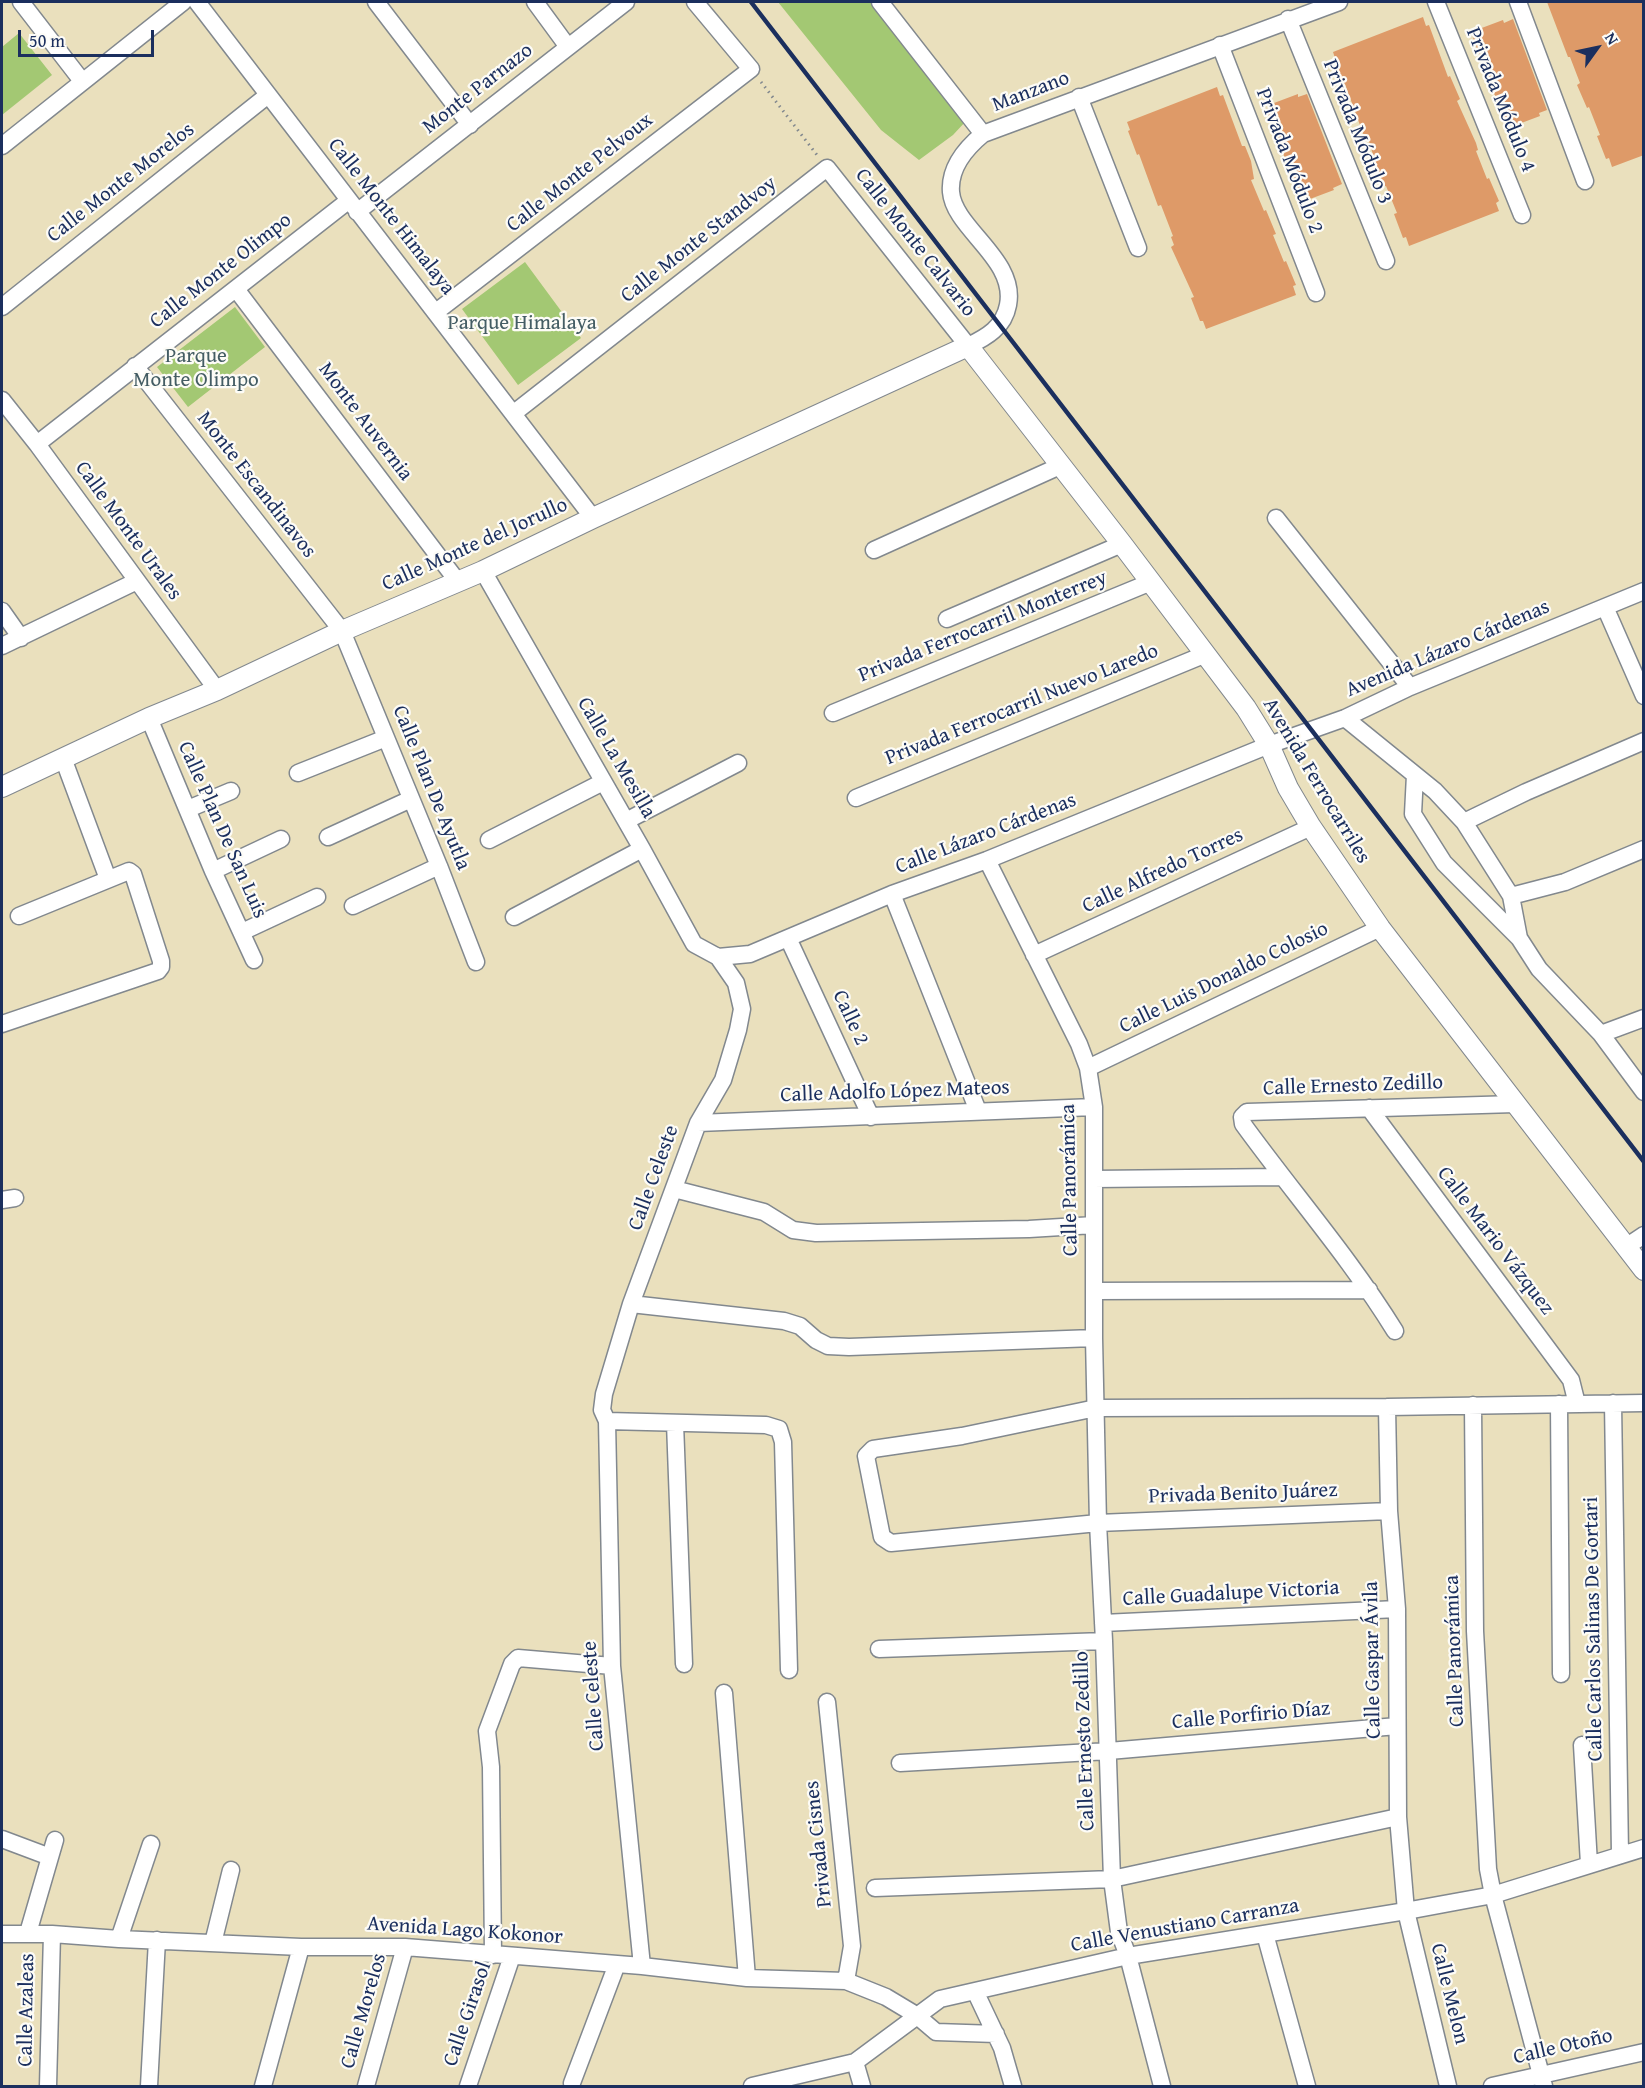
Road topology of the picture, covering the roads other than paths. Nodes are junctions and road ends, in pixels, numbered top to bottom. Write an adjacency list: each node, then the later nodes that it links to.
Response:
1 (21, 2): 15 (street)
2 (183, 2): 15 (street)
3 (197, 2): 16 (street, Calle Monte Himalaya)
4 (376, 2): 18 (street)
5 (535, 2): 14 (street)
6 (626, 2): 14 (street, Monte Parnazo)
7 (695, 2): 30 (street, Calle Monte Pelvoux)
8 (880, 2): 19 (street)
9 (1339, 2): 12 (street, Manzano)
10 (1436, 2): 24 (street, Privada Módulo 4)
11 (1518, 2): 22 (street)
12 (1288, 20): 13 (street, Manzano); 26 (street, Privada Módulo 3)
13 (1220, 45): 17 (street, Manzano); 28 (street, Privada Módulo 2)
14 (568, 47): 18 (street, Monte Parnazo)
15 (82, 81): 20 (street)
16 (268, 95): 23 (street, Calle Monte Himalaya); 29 (street, Calle Monte Morelos)
17 (1079, 97): 19 (street, Manzano); 25 (street)
18 (470, 125): 23 (street, Monte Parnazo)
19 (983, 134): 31 (street, Manzano)
20 (2, 146)
21 (827, 168): 31 (street, Calle Monte Calvario); 34 (street, Calle Monte Standvoy)
22 (1585, 181)
23 (353, 206): 27 (street, Calle Monte Olimpo); 30 (street, Calle Monte Himalaya)
24 (1522, 215)
25 (1138, 248)
26 (1386, 261)
27 (237, 289): 32 (street, Calle Monte Olimpo); 43 (street, Monte Auvernia)
28 (1316, 293)
29 (2, 307)
30 (436, 312): 34 (street, Calle Monte Himalaya)
31 (968, 346): 36 (street, Avenida Ferrocarriles); 37 (street, Calle Monte del Jorullo)
32 (135, 366): 35 (street, Calle Monte Olimpo); 49 (street, Monte Escandinavos)
33 (2, 400): 35 (street, Calle Monte Urales)
34 (513, 413): 37 (street, Calle Monte Himalaya)
35 (37, 444): 42 (street, Calle Monte Urales)
36 (1062, 465): 39 (street, Avenida Ferrocarriles); 40 (street)
37 (593, 518): 41 (street, Calle Monte del Jorullo)
38 (1276, 518): 53 (street)
39 (1122, 544): 44 (street, Avenida Ferrocarriles); 48 (street)
40 (874, 550)
41 (483, 571): 43 (street, Calle Monte del Jorullo); 66 (street, Calle La Mesilla)
42 (137, 581): 50 (street); 54 (street, Calle Monte Urales)
43 (458, 582): 49 (street, Calle Monte del Jorullo)
44 (1151, 582): 52 (street, Avenida Ferrocarriles); 56 (street, Privada Ferrocarril Monterrey)
45 (1644, 591): 46 (street, Avenida Lázaro Cárdenas)
46 (1605, 608): 53 (street, Avenida Lázaro Cárdenas); 55 (street)
47 (2, 610): 50 (street)
48 (947, 619)
49 (342, 631): 54 (street, Calle Monte del Jorullo); 59 (street, Calle Plan De Ayutla)
50 (21, 638): 51 (street)
51 (2, 646)
52 (1206, 654): 61 (street, Avenida Ferrocarriles); 69 (street, Privada Ferrocarril Nuevo Laredo)
53 (1410, 687): 57 (street, Avenida Lázaro Cárdenas)
54 (217, 690): 58 (street, Calle Monte del Jorullo)
55 (1644, 696)
56 (833, 713)
57 (1345, 717): 61 (street, Avenida Lázaro Cárdenas); 65 (street)
58 (149, 718): 62 (street, Calle Monte del Jorullo); 71 (street, Calle Plan De San Luis)
59 (386, 738): 64 (street); 70 (street, Calle Plan De Ayutla)
60 (1644, 741): 73 (street)
61 (1269, 745): 74 (street, Avenida Ferrocarriles); 80 (street, Calle Lázaro Cárdenas)
62 (63, 758): 67 (street, Calle Monte del Jorullo); 83 (street)
63 (738, 763): 72 (street)
64 (298, 773)
65 (1415, 775): 73 (street); 93 (street)
66 (603, 782): 72 (street, Calle La Mesilla); 77 (street)
67 (2, 787)
68 (231, 791): 71 (street)
69 (856, 798)
70 (411, 799): 75 (street); 81 (street, Calle Plan De Ayutla)
71 (188, 809): 82 (street, Calle Plan De San Luis)
72 (626, 821): 78 (street, Calle La Mesilla)
73 (1464, 822): 85 (street)
74 (1311, 827): 90 (street, Avenida Ferrocarriles); 94 (street, Calle Alfredo Torres)
75 (328, 837)
76 (281, 839): 82 (street)
77 (489, 840)
78 (642, 849): 89 (street); 95 (street, Calle La Mesilla)
79 (1644, 849): 85 (street)
80 (987, 861): 84 (street, Calle Lázaro Cárdenas); 94 (street, Calle Panorámica)
81 (439, 866): 87 (street); 97 (street, Calle Plan De Ayutla)
82 (213, 871): 91 (street, Calle Plan De San Luis)
83 (108, 879): 88 (street); 99 (street)
84 (892, 894): 92 (street, Calle Lázaro Cárdenas); 106 (street)
85 (1511, 896): 93 (street)
86 (317, 897): 91 (street)
87 (353, 906)
88 (19, 916)
89 (514, 917)
90 (1380, 928): 101 (street, Calle Luis Donaldo Colosio); 103 (street, Avenida Ferrocarriles)
91 (242, 932): 96 (street, Calle Plan De San Luis)
92 (788, 938): 95 (street, Calle Lázaro Cárdenas); 107 (street, Calle 2)
93 (1519, 938): 100 (street)
94 (1034, 955): 101 (street, Calle Panorámica)
95 (718, 957): 108 (street, Calle Celeste)
96 (254, 960)
97 (476, 962)
98 (1644, 1018): 100 (street)
99 (2, 1024)
100 (1601, 1034): 102 (street)
101 (1088, 1068): 104 (street, Calle Panorámica)
102 (1644, 1092)
103 (1515, 1104): 105 (street, Calle Ernesto Zedillo); 114 (street, Avenida Ferrocarriles)
104 (1094, 1107): 106 (street, Calle Adolfo López Mateos); 110 (street, Calle Panorámica)
105 (1369, 1108): 109 (street, Calle Ernesto Zedillo); 124 (street, Calle Mario Vázquez)
106 (978, 1111): 107 (street, Calle Adolfo López Mateos)
107 (871, 1117): 108 (street, Calle Adolfo López Mateos)
108 (698, 1123): 111 (street, Calle Celeste)
109 (1281, 1177): 110 (street); 116 (street, Calle Ernesto Zedillo)
110 (1094, 1179): 112 (street, Calle Panorámica)
111 (674, 1189): 112 (street); 118 (street, Calle Celeste)
112 (1094, 1225): 117 (street, Calle Panorámica)
113 (1644, 1235): 114 (street)
114 (1626, 1247): 115 (street, Avenida Ferrocarriles)
115 (1644, 1270)
116 (1369, 1290): 117 (street); 119 (street, Calle Ernesto Zedillo)
117 (1094, 1291): 120 (street, Calle Panorámica)
118 (631, 1304): 120 (street); 128 (street, Calle Celeste)
119 (1395, 1331)
120 (1094, 1338): 127 (street, Calle Panorámica)
121 (1613, 1403): 122 (street); 124 (street); 151 (street, Calle Carlos Salinas De Gortari)
122 (1644, 1403)
123 (1559, 1404): 124 (street); 125 (street); 139 (street)
124 (1577, 1404)
125 (1473, 1405): 126 (street); 157 (street, Calle Panorámica)
126 (1387, 1407): 127 (street); 130 (street, Calle Gaspar Ávila)
127 (1096, 1408): 131 (street, Calle Panorámica); 131 (street, Privada Benito Juárez)
128 (607, 1421): 129 (street); 137 (street, Calle Celeste)
129 (675, 1423): 136 (street); 138 (street)
130 (1389, 1511): 131 (street, Privada Benito Juárez); 132 (street, Calle Gaspar Ávila)
131 (1098, 1523): 133 (street, Calle Ernesto Zedillo)
132 (1397, 1609): 133 (street, Calle Guadalupe Victoria); 142 (street, Calle Gaspar Ávila)
133 (1103, 1623): 134 (street, Calle Ernesto Zedillo)
134 (1104, 1641): 135 (street); 144 (street, Calle Ernesto Zedillo)
135 (879, 1649)
136 (684, 1664)
137 (612, 1666): 168 (street); 172 (street, Calle Celeste)
138 (789, 1670)
139 (1561, 1674)
140 (724, 1693): 173 (street)
141 (827, 1701): 174 (street, Privada Cisnes)
142 (1397, 1726): 144 (street, Calle Porfirio Díaz); 146 (street, Calle Gaspar Ávila)
143 (1582, 1745): 153 (street)
144 (1108, 1751): 145 (street, Calle Porfirio Díaz); 155 (street, Calle Ernesto Zedillo)
145 (900, 1763)
146 (1398, 1817): 155 (street); 158 (street, Calle Gaspar Ávila)
147 (2, 1839): 152 (street)
148 (56, 1840): 152 (street)
149 (150, 1844): 163 (street)
150 (1644, 1848): 151 (street, Calle Venustiano Carranza)
151 (1620, 1854): 153 (street, Calle Venustiano Carranza)
152 (50, 1857): 159 (street)
153 (1589, 1864): 157 (street, Calle Venustiano Carranza)
154 (231, 1870): 165 (street)
155 (1112, 1879): 156 (street); 170 (street, Calle Ernesto Zedillo)
156 (875, 1888)
157 (1493, 1895): 158 (street, Calle Venustiano Carranza); 180 (street, Calle Panorámica)
158 (1406, 1911): 162 (street, Calle Venustiano Carranza); 192 (street, Calle Melon)
159 (28, 1933): 160 (street, Avenida Lago Kokonor); 161 (street, Avenida Lago Kokonor)
160 (2, 1934)
161 (52, 1934): 163 (street, Avenida Lago Kokonor); 182 (street, Calle Azaleas)
162 (1265, 1934): 170 (street, Calle Venustiano Carranza); 191 (street)
163 (119, 1939): 164 (street, Avenida Lago Kokonor)
164 (157, 1940): 165 (street, Avenida Lago Kokonor); 183 (street)
165 (213, 1943): 166 (street, Avenida Lago Kokonor)
166 (301, 1947): 167 (street, Avenida Lago Kokonor); 184 (street)
167 (405, 1947): 168 (street, Avenida Lago Kokonor); 185 (street, Calle Morelos)
168 (493, 1955): 169 (street, Avenida Lago Kokonor)
169 (512, 1956): 171 (street, Avenida Lago Kokonor); 186 (street, Calle Girasol)
170 (1128, 1956): 175 (street, Calle Venustiano Carranza); 190 (street, Calle Ernesto Zedillo)
171 (617, 1964): 172 (street, Avenida Lago Kokonor); 181 (street)
172 (642, 1966): 173 (street, Avenida Lago Kokonor)
173 (747, 1978): 174 (street, Avenida Lago Kokonor)
174 (846, 1981): 176 (street, Avenida Lago Kokonor)
175 (975, 1991): 176 (street, Calle Venustiano Carranza); 177 (street)
176 (916, 2015): 177 (street, Avenida Lago Kokonor); 179 (street, Calle Venustiano Carranza)
177 (996, 2034): 189 (street)
178 (1644, 2052): 180 (street, Calle Otoño)
179 (855, 2062): 187 (street, Calle Venustiano Carranza); 188 (street)
180 (1543, 2081): 193 (street, Calle Otoño)
181 (572, 2083)
182 (48, 2086)
183 (149, 2086)
184 (263, 2086)
185 (366, 2086)
186 (468, 2086)
187 (752, 2086)
188 (862, 2086)
189 (1013, 2086)
190 (1162, 2086)
191 (1307, 2086)
192 (1448, 2086)
193 (1492, 2086)

